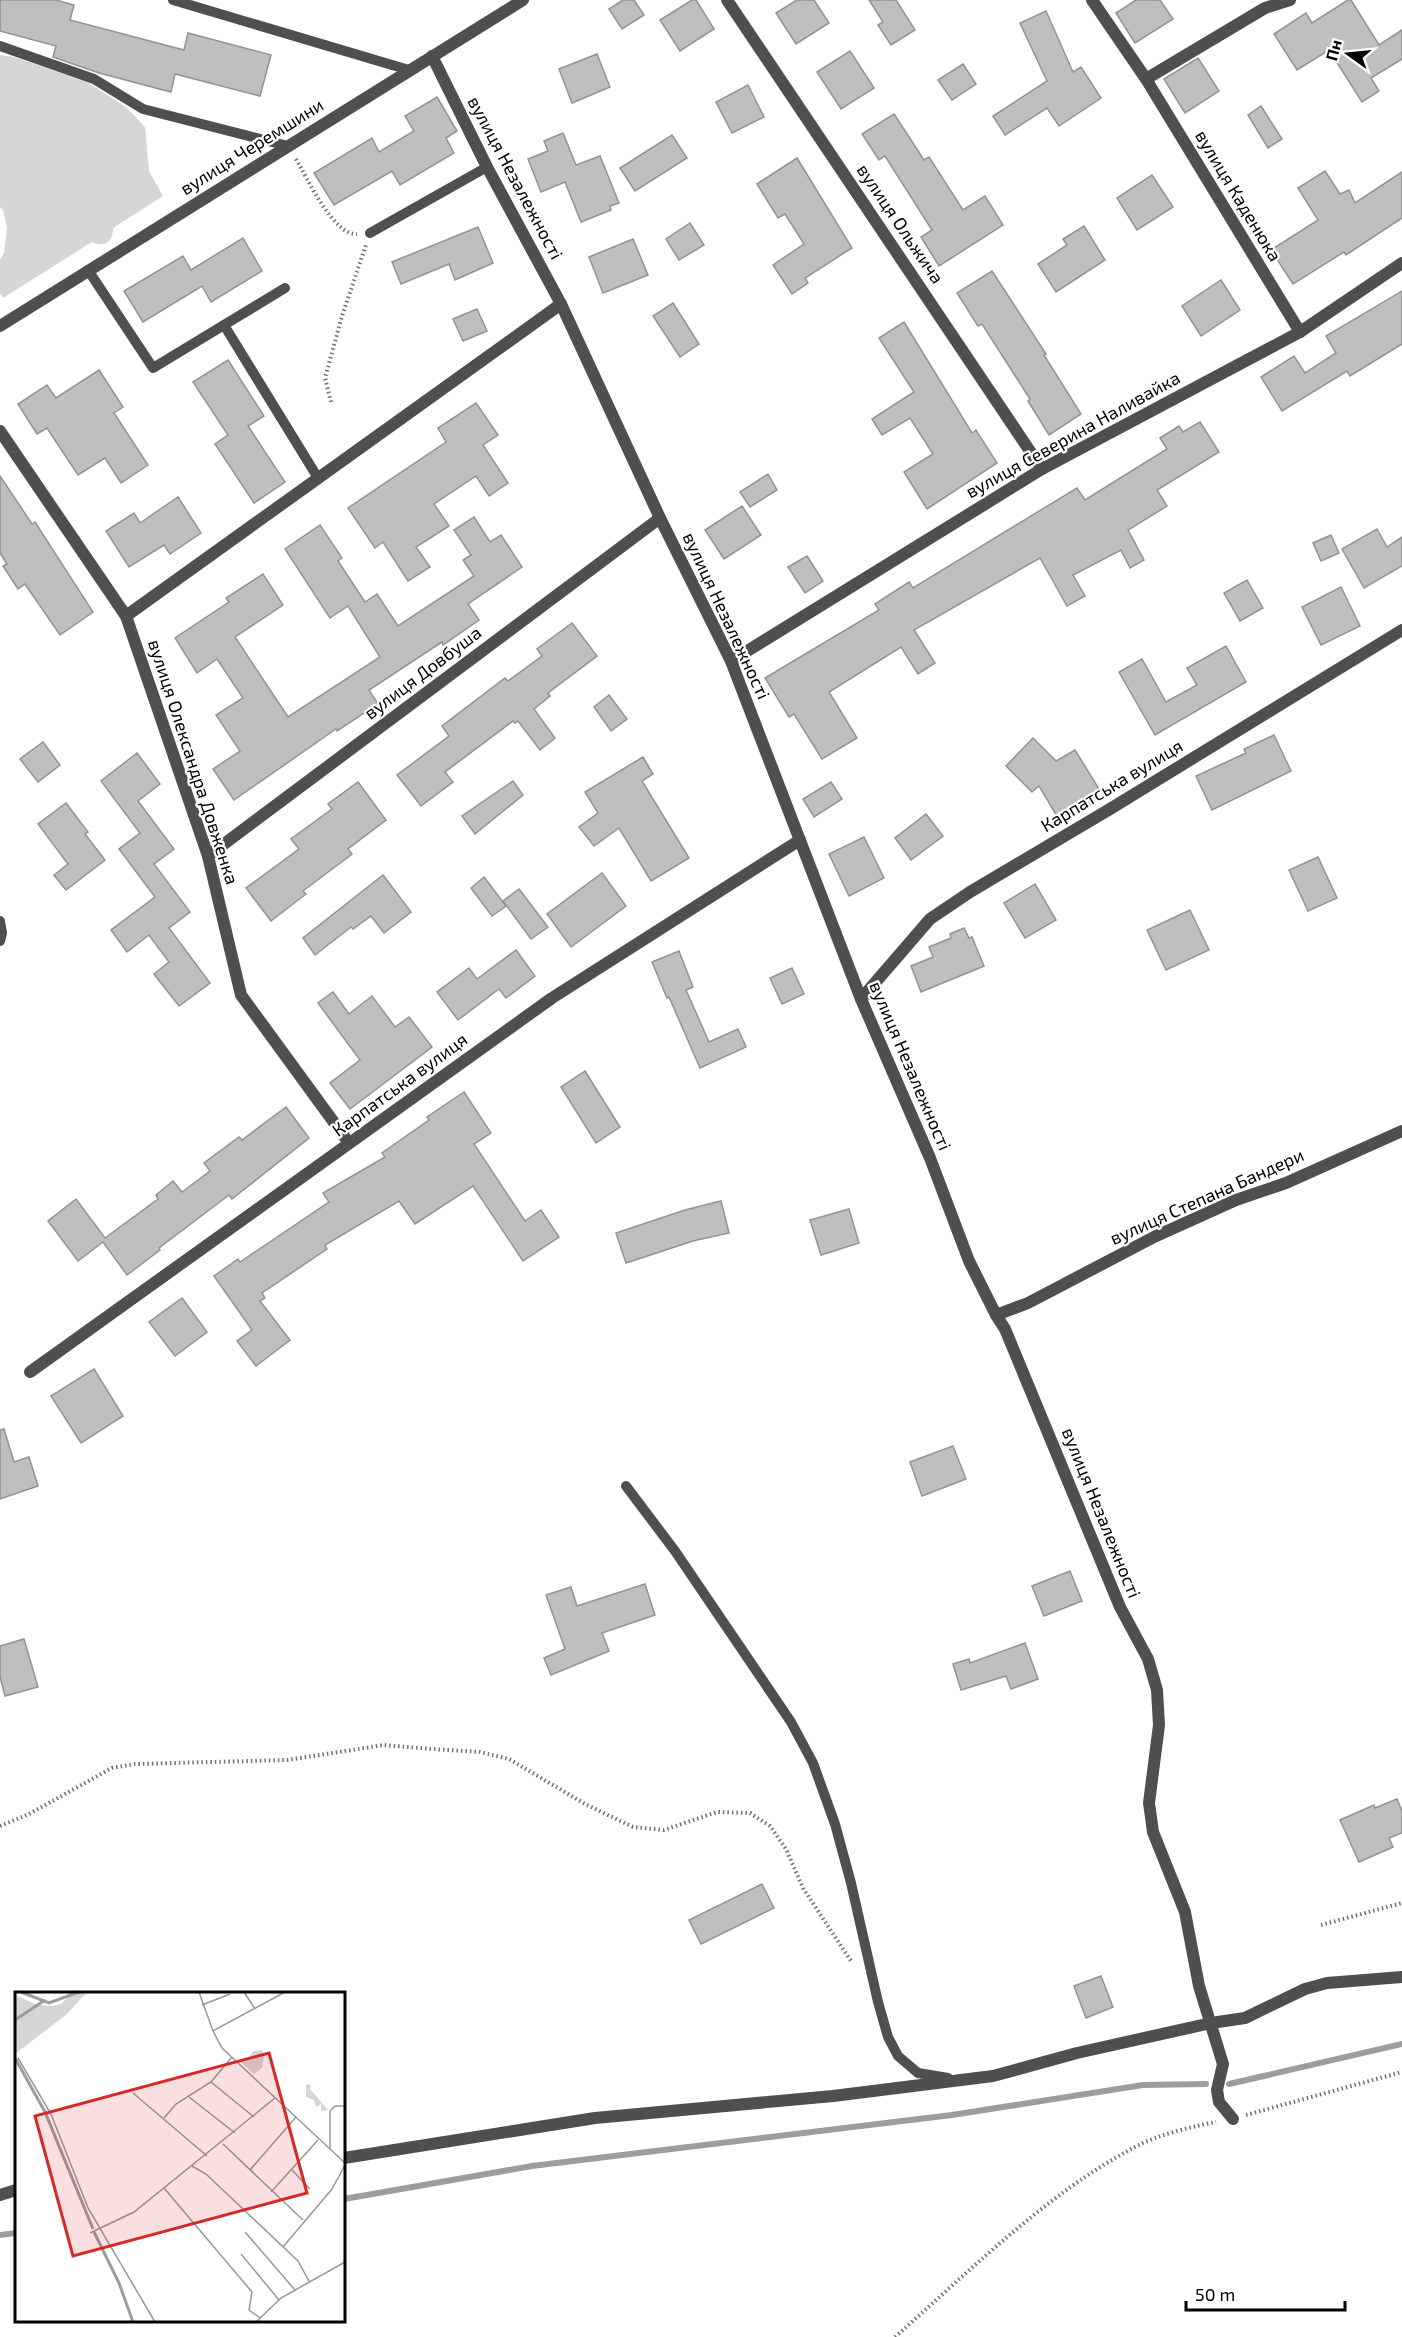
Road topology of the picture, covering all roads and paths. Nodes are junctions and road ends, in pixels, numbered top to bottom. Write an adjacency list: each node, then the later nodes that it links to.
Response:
1 (173, 0): 8 (lane)
2 (523, 0): 7 (street, вулиця Черемшини)
3 (728, 0): 22 (street, вулиця Ольжича)
4 (1092, 0): 9 (street, вулиця Каденюка)
5 (1290, 0): 9 (street)
6 (0, 46): 10 (lane)
7 (432, 56): 8 (street, вулиця Черемшини); 11 (street, вулиця Незалежності)
8 (409, 70): 10 (street, вулиця Черемшини)
9 (1146, 79): 19 (street, вулиця Каденюка)
10 (288, 146): 12 (path); 14 (street, вулиця Черемшини)
11 (487, 167): 12 (lane); 16 (street, вулиця Незалежності)
12 (370, 233): 20 (path)
13 (1402, 262): 19 (street, вулиця Северина Наливайка)
14 (88, 270): 17 (lane); 18 (street, вулиця Черемшини)
15 (285, 288): 17 (lane)
16 (561, 304): 23 (street); 24 (street, вулиця Незалежності)
17 (224, 325): 23 (lane)
18 (0, 326)
19 (1299, 332): 22 (street, вулиця Северина Наливайка)
20 (331, 402)
21 (0, 431): 25 (street, вулиця Олександра Довженка)
22 (1042, 469): 27 (street, вулиця Северина Наливайка)
23 (318, 478): 25 (street)
24 (660, 518): 27 (street, вулиця Незалежності); 29 (street, вулиця Довбуша)
25 (126, 616): 29 (street, вулиця Олександра Довженка)
26 (1402, 630): 32 (street, Карпатська вулиця)
27 (731, 661): 28 (street, вулиця Незалежності)
28 (800, 840): 32 (street, вулиця Незалежності); 34 (street, Карпатська вулиця)
29 (208, 856): 34 (street, вулиця Олександра Довженка)
30 (0, 921): 31 (lane)
31 (0, 941)
32 (861, 999): 35 (street, вулиця Незалежності)
33 (1402, 1131): 35 (street, вулиця Степана Бандери)
34 (349, 1143): 36 (street, Карпатська вулиця)
35 (996, 1315): 43 (street, вулиця Незалежності)
36 (30, 1372)
37 (626, 1486): 45 (lane)
38 (0, 1826): 41 (path)
39 (1402, 1903): 40 (path)
40 (1321, 1925)
41 (856, 1968)
42 (1402, 1977): 43 (street)
43 (1211, 2023): 45 (street); 46 (street, вулиця Незалежності)
44 (1402, 2072): 46 (path)
45 (964, 2080): 47 (street)
46 (1233, 2119): 50 (path)
47 (345, 2158)
48 (15, 2190): 49 (street)
49 (0, 2194)
50 (895, 2337)

